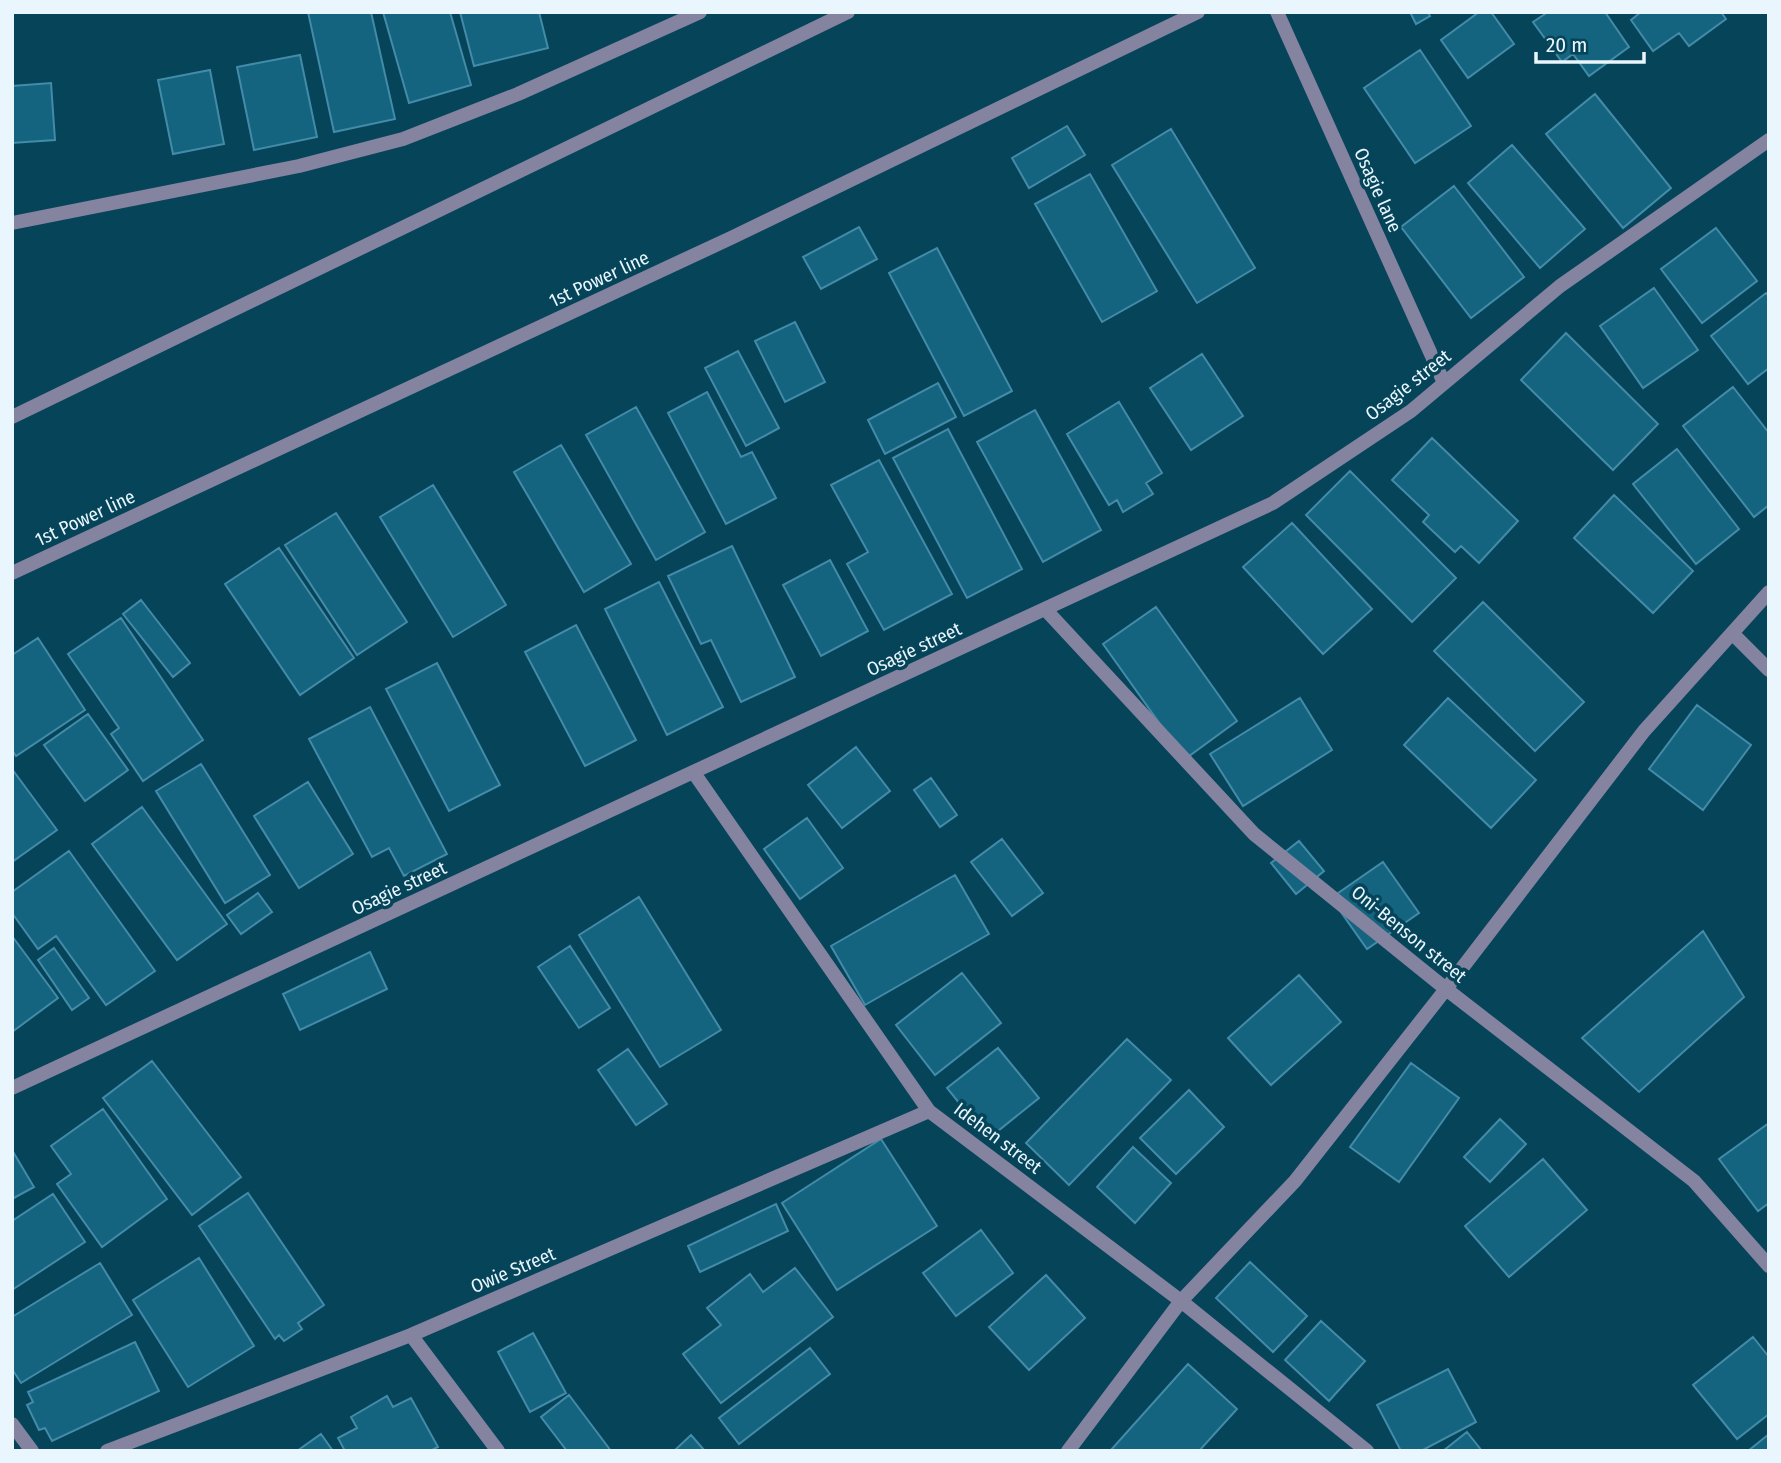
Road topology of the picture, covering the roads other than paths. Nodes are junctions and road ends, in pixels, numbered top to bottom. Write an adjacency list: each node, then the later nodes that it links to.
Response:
1 (700, 12): 6 (street)
2 (848, 12): 8 (street)
3 (1198, 12): 9 (street, 1st Power line)
4 (1278, 12): 7 (street, Osagie lane)
5 (1769, 140): 7 (street, Osagie street)
6 (12, 223)
7 (1444, 383): 11 (street, Osagie street)
8 (12, 417)
9 (12, 573)
10 (1769, 592): 12 (street)
11 (1045, 609): 14 (street, Osagie street); 15 (street, Oni-Benson street)
12 (1732, 633): 13 (street); 15 (street)
13 (1769, 670)
14 (694, 773): 16 (street, Osagie street); 17 (street, Idehen street)
15 (1446, 989): 18 (street, Oni-Benson street); 19 (street)
16 (12, 1088)
17 (929, 1111): 19 (street, Idehen street); 20 (street, Owie Street)
18 (1769, 1266)
19 (1181, 1301): 25 (street); 26 (street, Idehen street)
20 (411, 1335): 23 (street, Owie Street); 24 (street)
21 (12, 1424): 22 (street)
22 (32, 1451)
23 (107, 1451)
24 (498, 1451)
25 (1068, 1451)
26 (1367, 1451)

